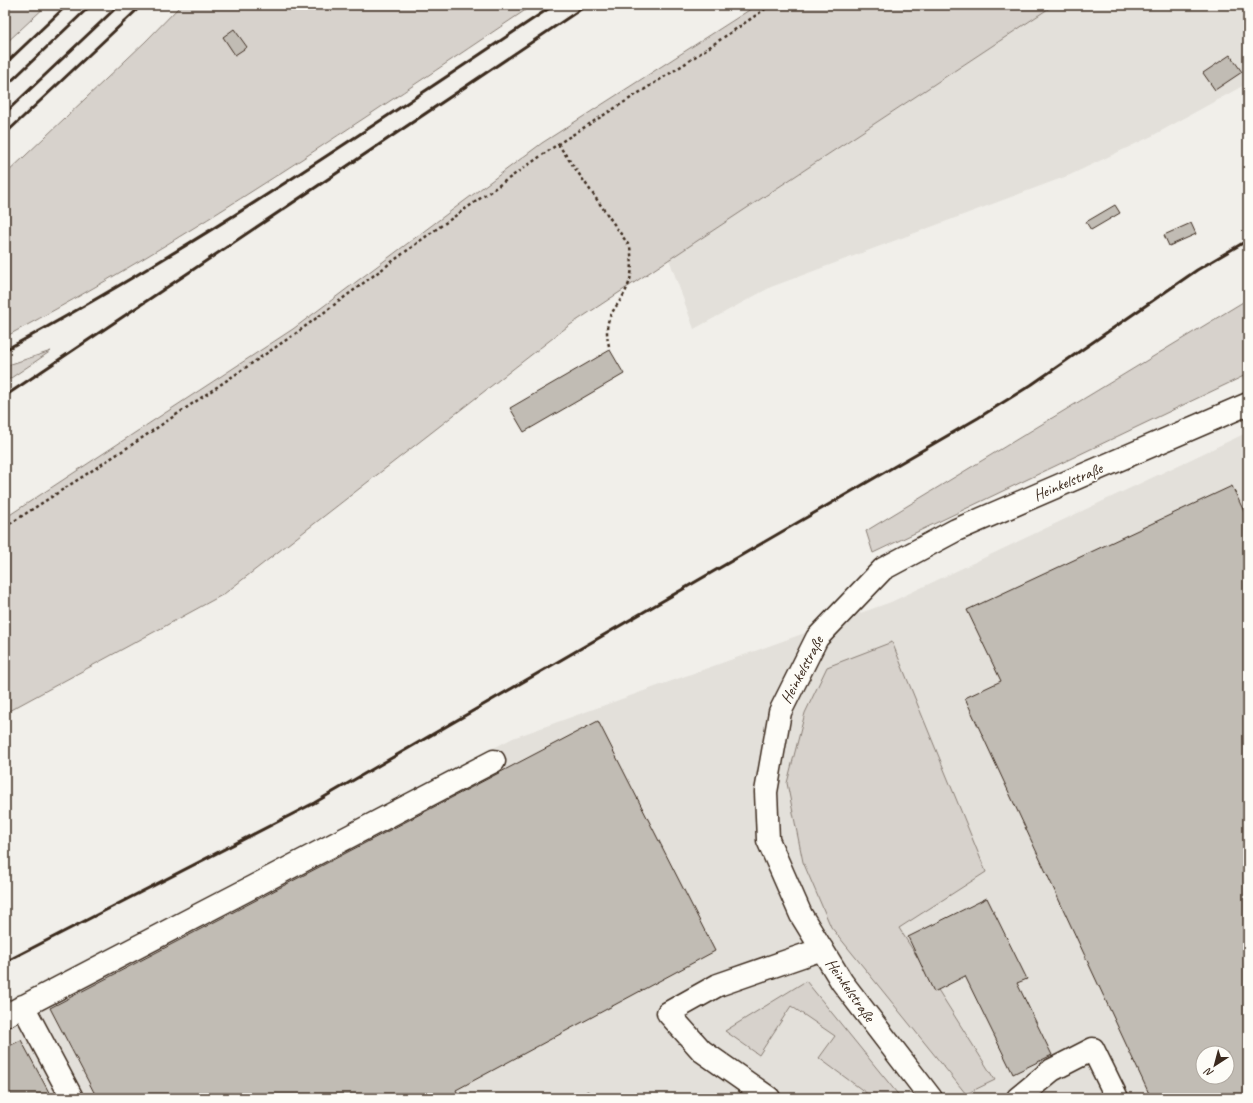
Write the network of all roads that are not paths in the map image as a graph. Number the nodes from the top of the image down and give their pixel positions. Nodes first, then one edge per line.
1 (1248, 404) edge
2 (494, 761) dead end
3 (822, 949) junction
4 (14, 1011) edge
5 (72, 1098) edge
6 (769, 1098) edge
7 (931, 1098) edge
8 (1018, 1098) edge
9 (1117, 1098) edge

1 - 3 street, Heinkelstraße
2 - 4 street
3 - 6 street
3 - 7 street, Heinkelstraße
4 - 5 street
8 - 9 street

